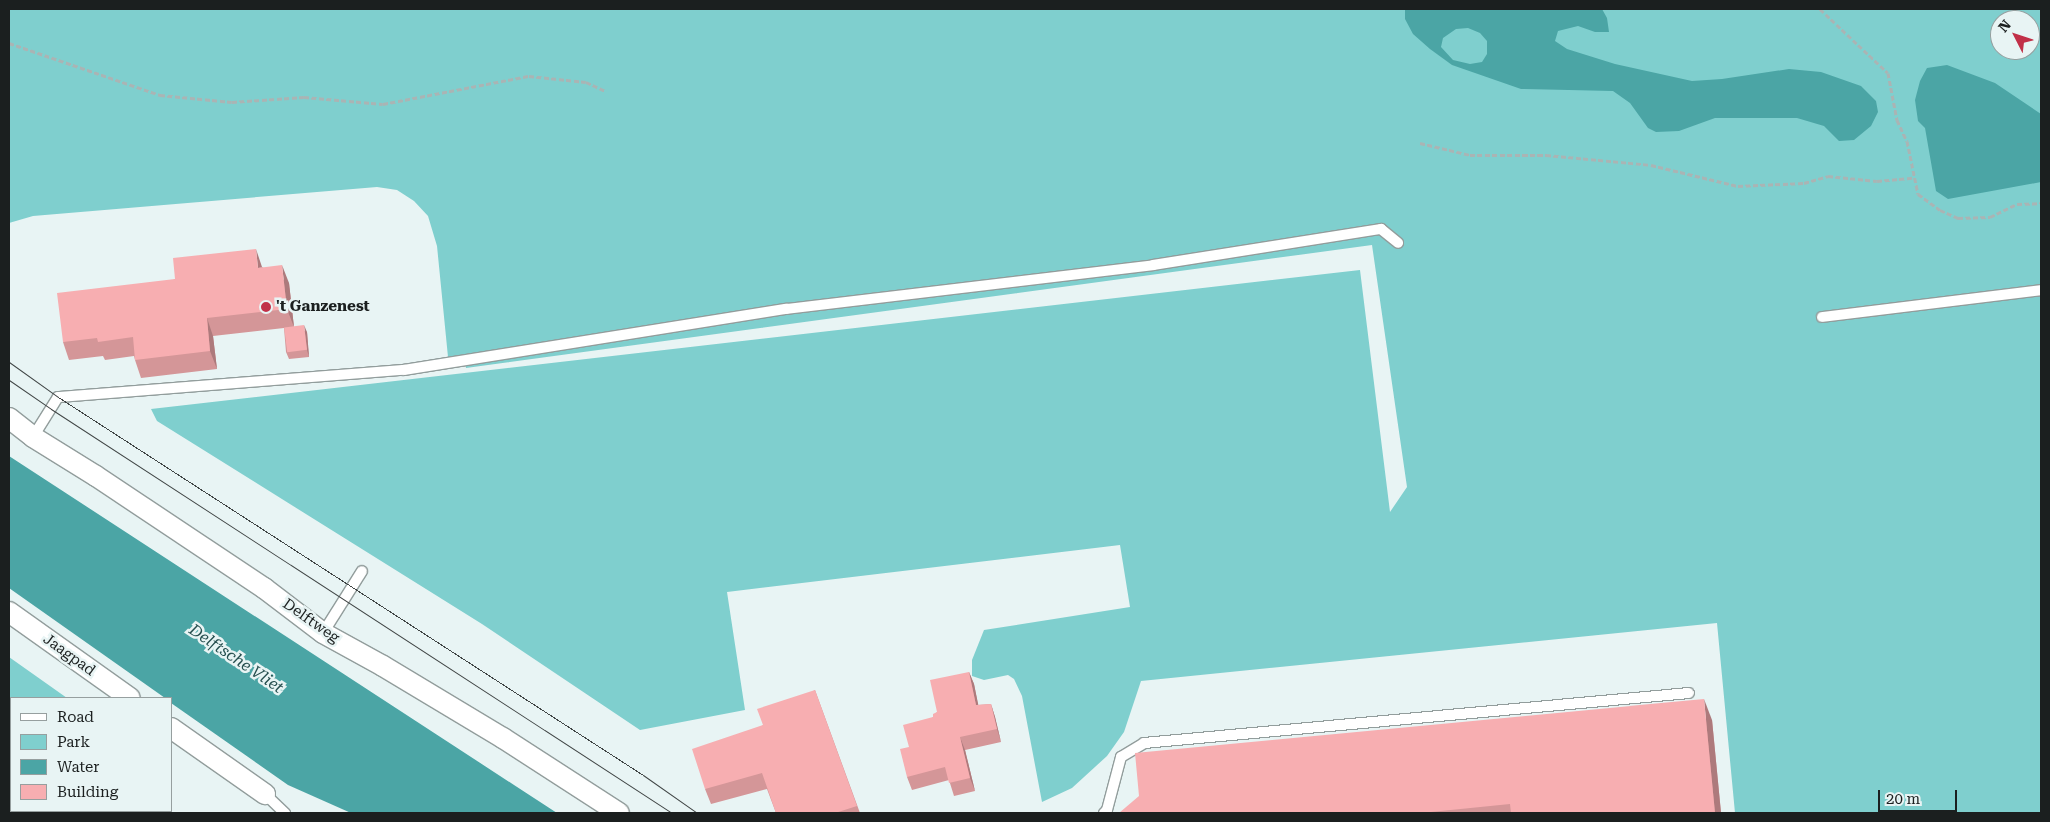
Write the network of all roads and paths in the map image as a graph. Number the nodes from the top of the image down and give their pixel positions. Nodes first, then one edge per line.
1 (1820, 9) edge
2 (9, 43) edge
3 (605, 90) dead end
4 (1420, 143) dead end
5 (1913, 178) junction
6 (2041, 203) edge
7 (1398, 243) dead end
8 (2041, 290) edge
9 (1822, 316) dead end
10 (9, 418) edge
11 (32, 437) junction
12 (362, 571) dead end
13 (9, 612) edge
14 (323, 633) junction
15 (1690, 693) dead end
16 (129, 697) edge
17 (172, 729) edge
18 (265, 794) joint
19 (285, 813) edge
20 (619, 813) edge
21 (1104, 813) edge

1 - 5 path
2 - 3 path
4 - 5 path
5 - 6 path
7 - 11 lane
8 - 9 lane
10 - 11 street, Delftweg
11 - 14 street, Delftweg
12 - 14 lane
13 - 16 street, Jaagpad
14 - 20 street, Delftweg
15 - 21 lane
17 - 18 street
18 - 19 lane

